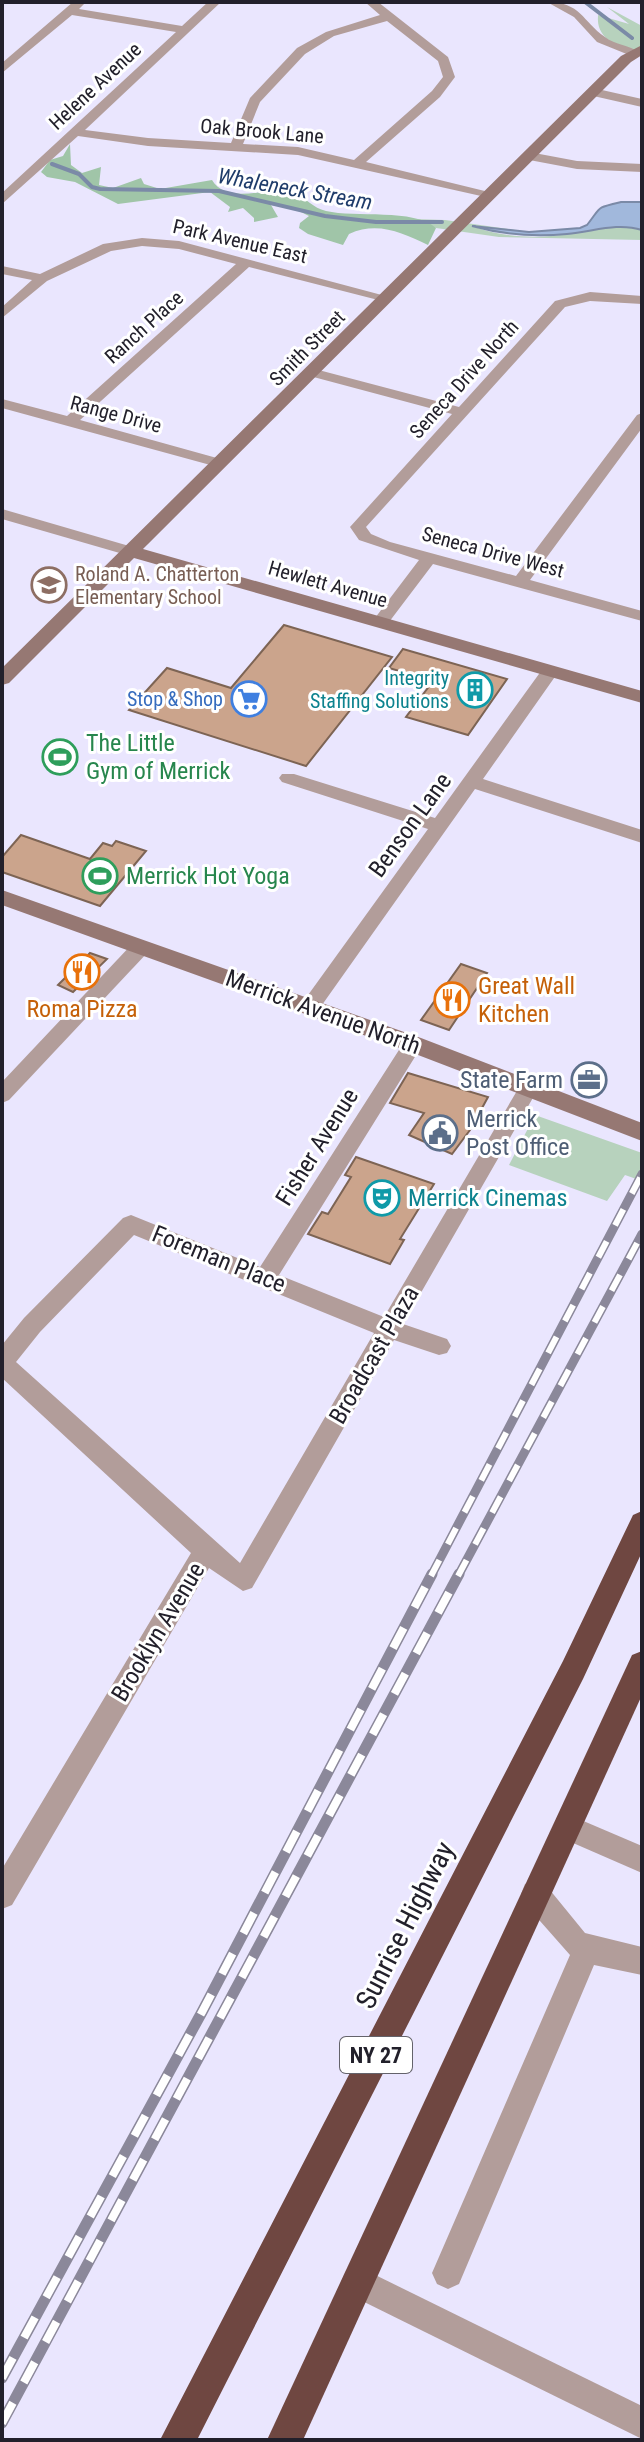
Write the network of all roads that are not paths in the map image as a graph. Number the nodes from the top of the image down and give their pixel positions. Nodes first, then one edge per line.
1 (215, 2) edge
2 (371, 2) edge
3 (553, 2) edge
4 (72, 6) edge
5 (390, 16) junction
6 (185, 30) junction
7 (638, 51) edge
8 (2, 69) edge
9 (593, 92) junction
10 (642, 103) edge
11 (74, 132) junction
12 (236, 146) junction
13 (529, 156) junction
14 (358, 163) junction
15 (642, 168) edge
16 (490, 194) junction
17 (2, 200) edge
18 (246, 262) junction
19 (2, 270) edge
20 (42, 278) junction
21 (386, 298) junction
22 (642, 300) edge
23 (2, 314) edge
24 (311, 372) junction
25 (2, 403) edge
26 (461, 412) junction
27 (642, 418) edge
28 (69, 422) junction
29 (219, 463) junction
30 (373, 511) joint
31 (2, 514) edge
32 (130, 551) junction
33 (430, 557) junction
34 (520, 582) junction
35 (642, 616) edge
36 (380, 622) junction
37 (550, 671) junction
38 (2, 679) edge
39 (642, 697) edge
40 (288, 778) dead end
41 (471, 781) junction
42 (439, 826) junction
43 (642, 837) edge
44 (2, 897) edge
45 (141, 947) junction
46 (310, 1007) junction
47 (413, 1044) junction
48 (528, 1089) junction
49 (2, 1095) edge
50 (642, 1132) edge
51 (265, 1278) junction
52 (389, 1329) junction
53 (439, 1346) dead end
54 (2, 1363) edge
55 (642, 1523) edge
56 (206, 1551) junction
57 (642, 1664) edge
58 (567, 1827) junction
59 (642, 1860) edge
60 (535, 1894) junction
61 (2, 1895) edge
62 (587, 1948) junction
63 (642, 1961) edge
64 (448, 2273) dead end
65 (357, 2282) junction
66 (642, 2423) edge
67 (178, 2440) edge
68 (285, 2440) edge

1 - 6 street, Helene Avenue
2 - 5 street
3 - 7 street
4 - 6 street
4 - 8 street
5 - 12 street
5 - 14 street
6 - 11 street, Helene Avenue
7 - 9 street, Smith Street
9 - 10 street
9 - 13 street, Smith Street
11 - 12 street, Oak Brook Lane
11 - 17 street, Helene Avenue
12 - 14 street, Oak Brook Lane
13 - 15 street
13 - 16 street, Smith Street
14 - 16 street, Oak Brook Lane
16 - 21 street, Smith Street
18 - 20 street, Park Avenue East
18 - 21 street, Park Avenue East
18 - 28 street, Ranch Place
19 - 20 street
20 - 23 street
21 - 24 street, Smith Street
22 - 26 street, Seneca Drive North
24 - 26 street
24 - 29 street, Smith Street
25 - 28 street, Range Drive
26 - 30 street, Seneca Drive North
27 - 34 street
28 - 29 street, Range Drive
29 - 32 street, Smith Street
30 - 33 street, Seneca Drive West
31 - 32 street, Hewlett Avenue
32 - 36 street, Hewlett Avenue
32 - 38 street, Smith Street
33 - 34 street, Seneca Drive West
33 - 36 street
34 - 35 street, Seneca Drive West
36 - 37 street, Hewlett Avenue
37 - 39 street, Hewlett Avenue
37 - 41 street, Benson Lane
40 - 42 street
41 - 42 street, Benson Lane
41 - 43 street
42 - 46 street, Benson Lane
44 - 45 street, Merrick Avenue North
45 - 46 street, Merrick Avenue North
45 - 49 street
46 - 47 street, Merrick Avenue North
47 - 48 street, Merrick Avenue North
47 - 51 street, Fisher Avenue
48 - 50 street, Merrick Avenue North
48 - 52 street, Broadcast Plaza
51 - 52 street, Foreman Place
51 - 54 street, Foreman Place
52 - 53 street, Foreman Place
52 - 56 street, Broadcast Plaza
54 - 56 street, Brooklyn Avenue
55 - 67 highway, Sunrise Highway / NY 27
56 - 61 street, Brooklyn Avenue
57 - 58 highway
58 - 59 street
58 - 60 highway
60 - 62 street
60 - 65 highway
62 - 63 street
62 - 64 street
65 - 66 street
65 - 68 highway

